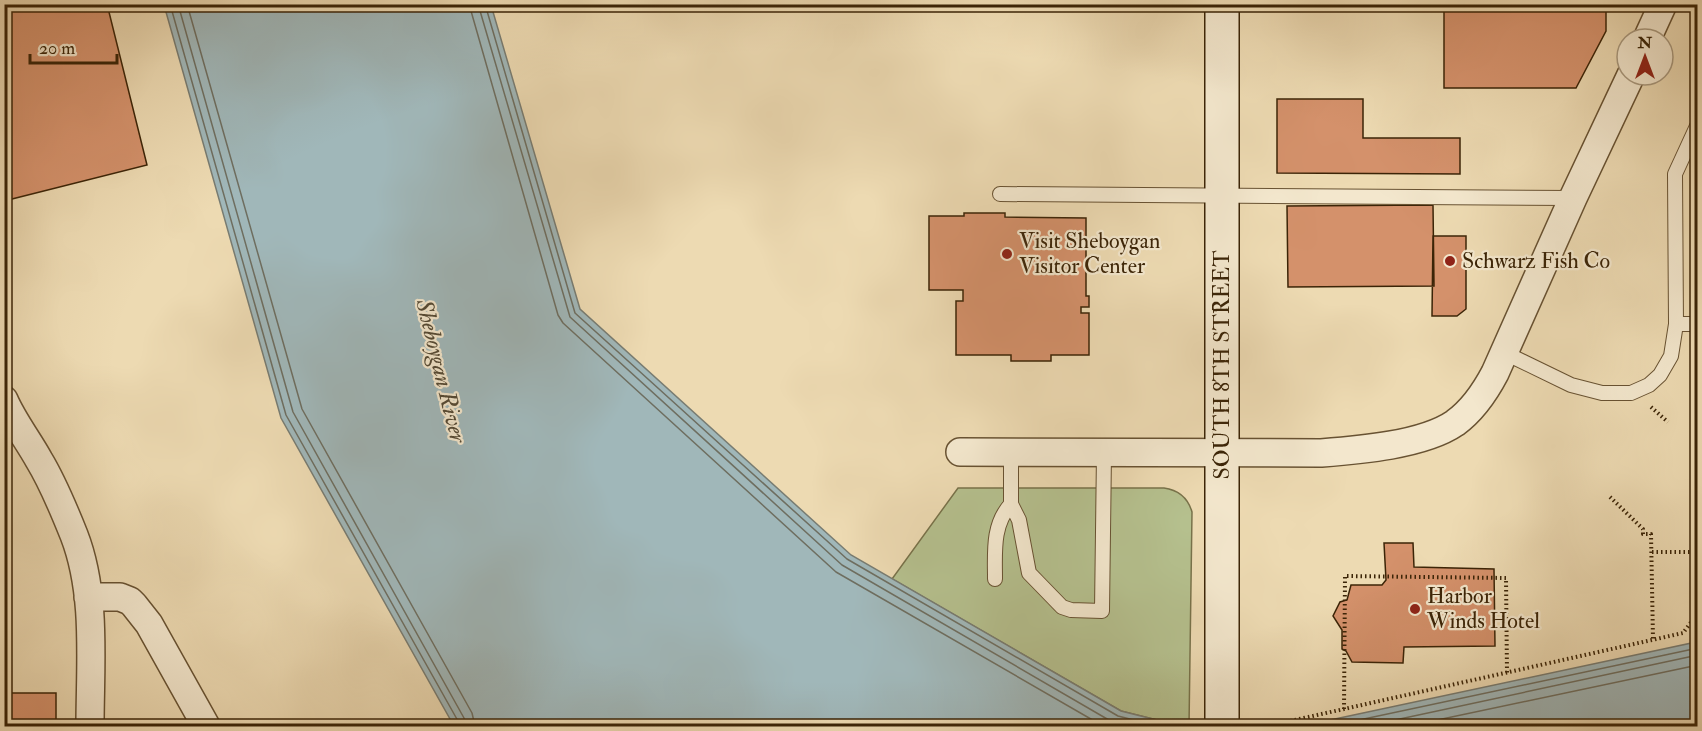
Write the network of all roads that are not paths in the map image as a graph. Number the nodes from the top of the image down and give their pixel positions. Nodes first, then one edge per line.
1 (1222, 4) edge
2 (1663, 4) edge
3 (1652, 27) edge
4 (1625, 87) edge
5 (1698, 124) edge
6 (1000, 194) dead end
7 (1221, 195) junction
8 (1573, 198) junction
9 (1676, 324) junction
10 (1698, 324) edge
11 (1505, 353) junction
12 (8, 417) edge
13 (960, 452) dead end
14 (1011, 453) junction
15 (1104, 453) junction
16 (1222, 454) junction
17 (1011, 504) junction
18 (995, 579) dead end
19 (88, 597) junction
20 (1222, 711) edge
21 (90, 726) edge
22 (206, 726) edge

1 - 7 main road, SOUTH 8TH STREET
2 - 3 street
4 - 8 street
5 - 9 lane
6 - 7 lane
7 - 8 lane
7 - 16 main road, SOUTH 8TH STREET
8 - 11 street
9 - 10 lane
9 - 11 lane
11 - 16 street
12 - 19 street
13 - 14 street
14 - 15 street
14 - 17 lane
15 - 16 street
15 - 17 lane
16 - 20 main road, SOUTH 8TH STREET
17 - 18 lane
19 - 21 street
19 - 22 street

